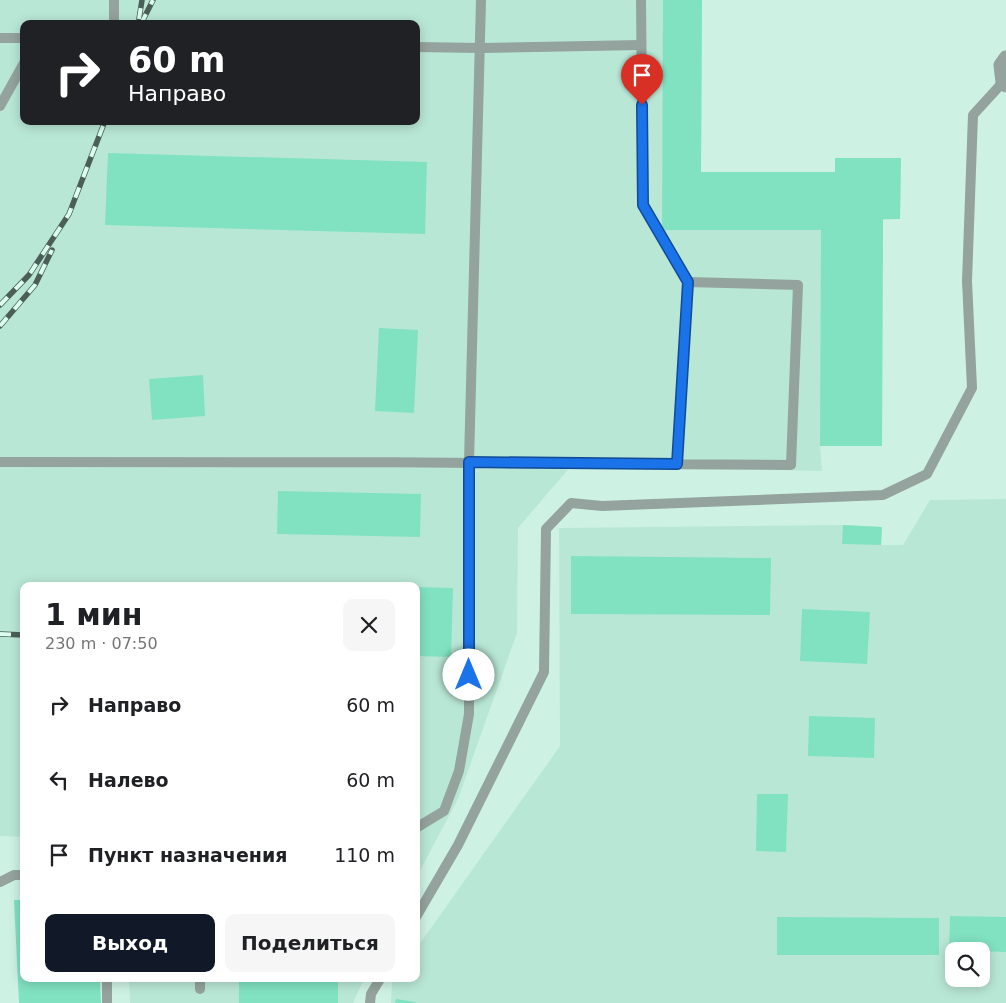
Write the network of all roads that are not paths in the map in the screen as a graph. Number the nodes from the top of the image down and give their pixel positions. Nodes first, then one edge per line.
1 (114, 0) edge
2 (482, 0) edge
3 (641, 0) edge
4 (114, 20) edge
5 (0, 38) edge
6 (20, 38) edge
7 (641, 46) junction
8 (420, 47) edge
9 (481, 48) junction
10 (1006, 58) edge
11 (20, 71) edge
12 (1004, 83) edge
13 (0, 106) edge
14 (688, 282) junction
15 (0, 462) edge
16 (469, 462) junction
17 (677, 464) junction
18 (420, 826) edge
19 (20, 875) edge
20 (0, 882) edge
21 (420, 910) edge
22 (107, 982) edge
23 (378, 982) edge
24 (107, 1003) edge
25 (370, 1003) edge

1 - 4 lane
2 - 9 lane
3 - 7 lane
5 - 6 lane
7 - 9 lane
7 - 14 lane
8 - 9 lane
9 - 16 lane
10 - 12 street
11 - 13 lane
12 - 21 lane
14 - 17 lane
14 - 17 lane
15 - 16 lane
16 - 17 lane
16 - 18 lane
19 - 20 lane
22 - 24 lane
23 - 25 lane

